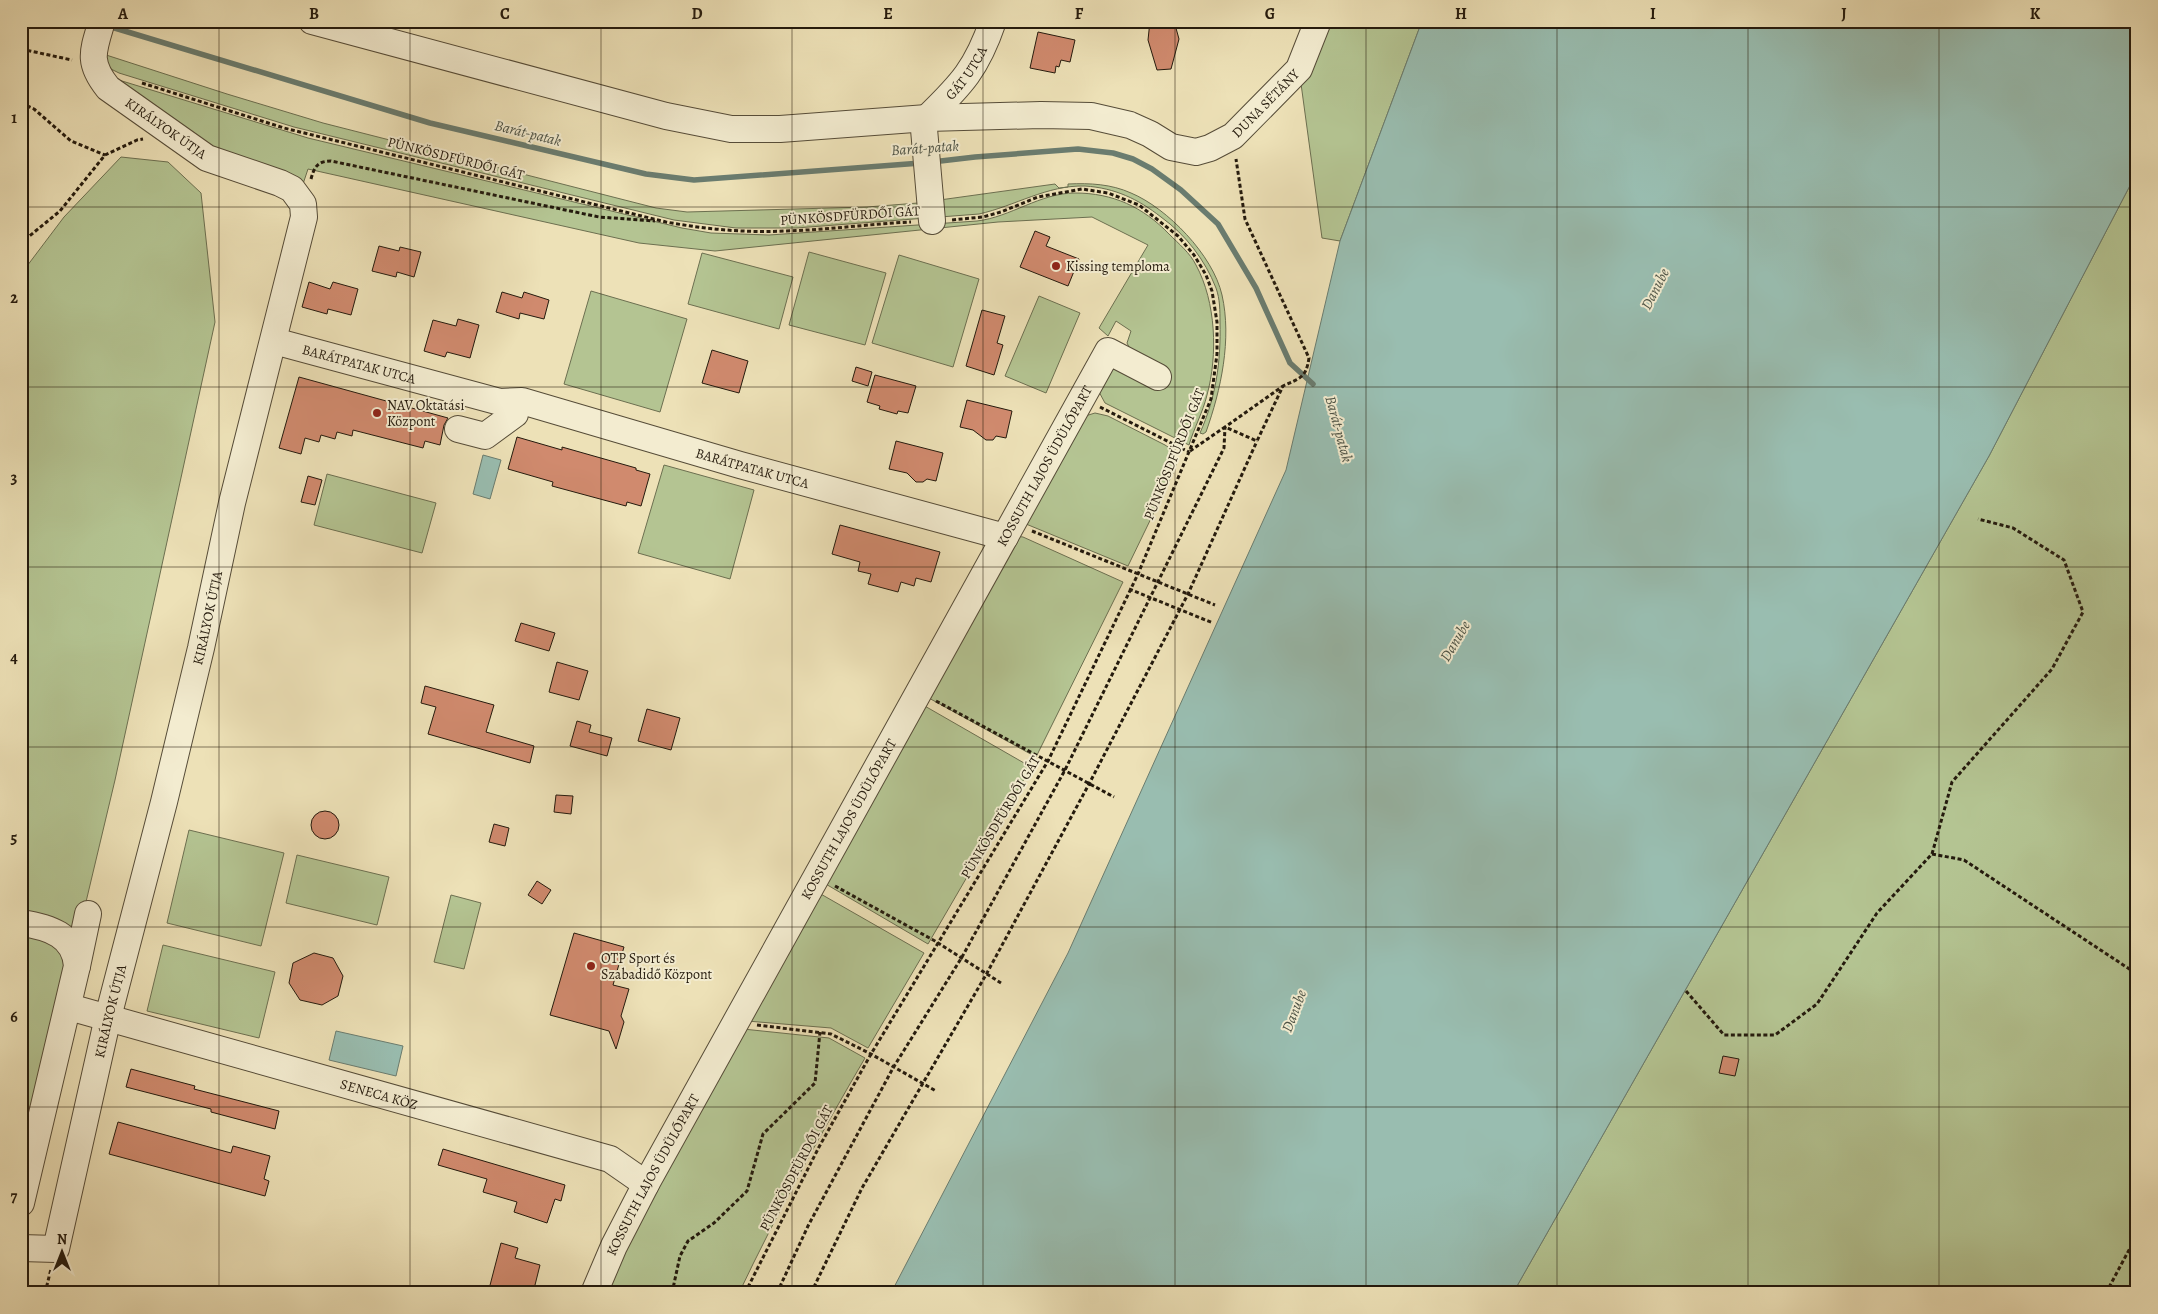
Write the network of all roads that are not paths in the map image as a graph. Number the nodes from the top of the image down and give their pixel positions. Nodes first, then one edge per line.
1 (102, 21) edge
2 (312, 21) edge
3 (994, 21) edge
4 (1318, 21) edge
5 (927, 118) junction
6 (932, 221) road end
7 (274, 341) junction
8 (1158, 377) dead end
9 (508, 408) junction
10 (458, 429) dead end
11 (1006, 537) junction
12 (88, 914) dead end
13 (21, 923) edge
14 (77, 966) junction
15 (69, 1006) junction
16 (108, 1017) junction
17 (646, 1184) junction
18 (21, 1203) edge
19 (21, 1248) edge
20 (594, 1293) edge

1 - 7 street, KIRÁLYOK ÚTJA
2 - 5 street
3 - 5 street, GÁT UTCA
4 - 5 street, DUNA SÉTÁNY
5 - 6 street
7 - 9 street, BARÁTPATAK UTCA
7 - 16 street, KIRÁLYOK ÚTJA
8 - 11 street, KOSSUTH LAJOS ÜDÜLŐPART
9 - 10 street
9 - 11 street, BARÁTPATAK UTCA
11 - 17 street, KOSSUTH LAJOS ÜDÜLŐPART
12 - 14 street
13 - 14 street
14 - 15 street
15 - 16 street, SENECA KÖZ
15 - 18 street
16 - 17 street, SENECA KÖZ
16 - 19 street, KIRÁLYOK ÚTJA
17 - 20 street, KOSSUTH LAJOS ÜDÜLŐPART

